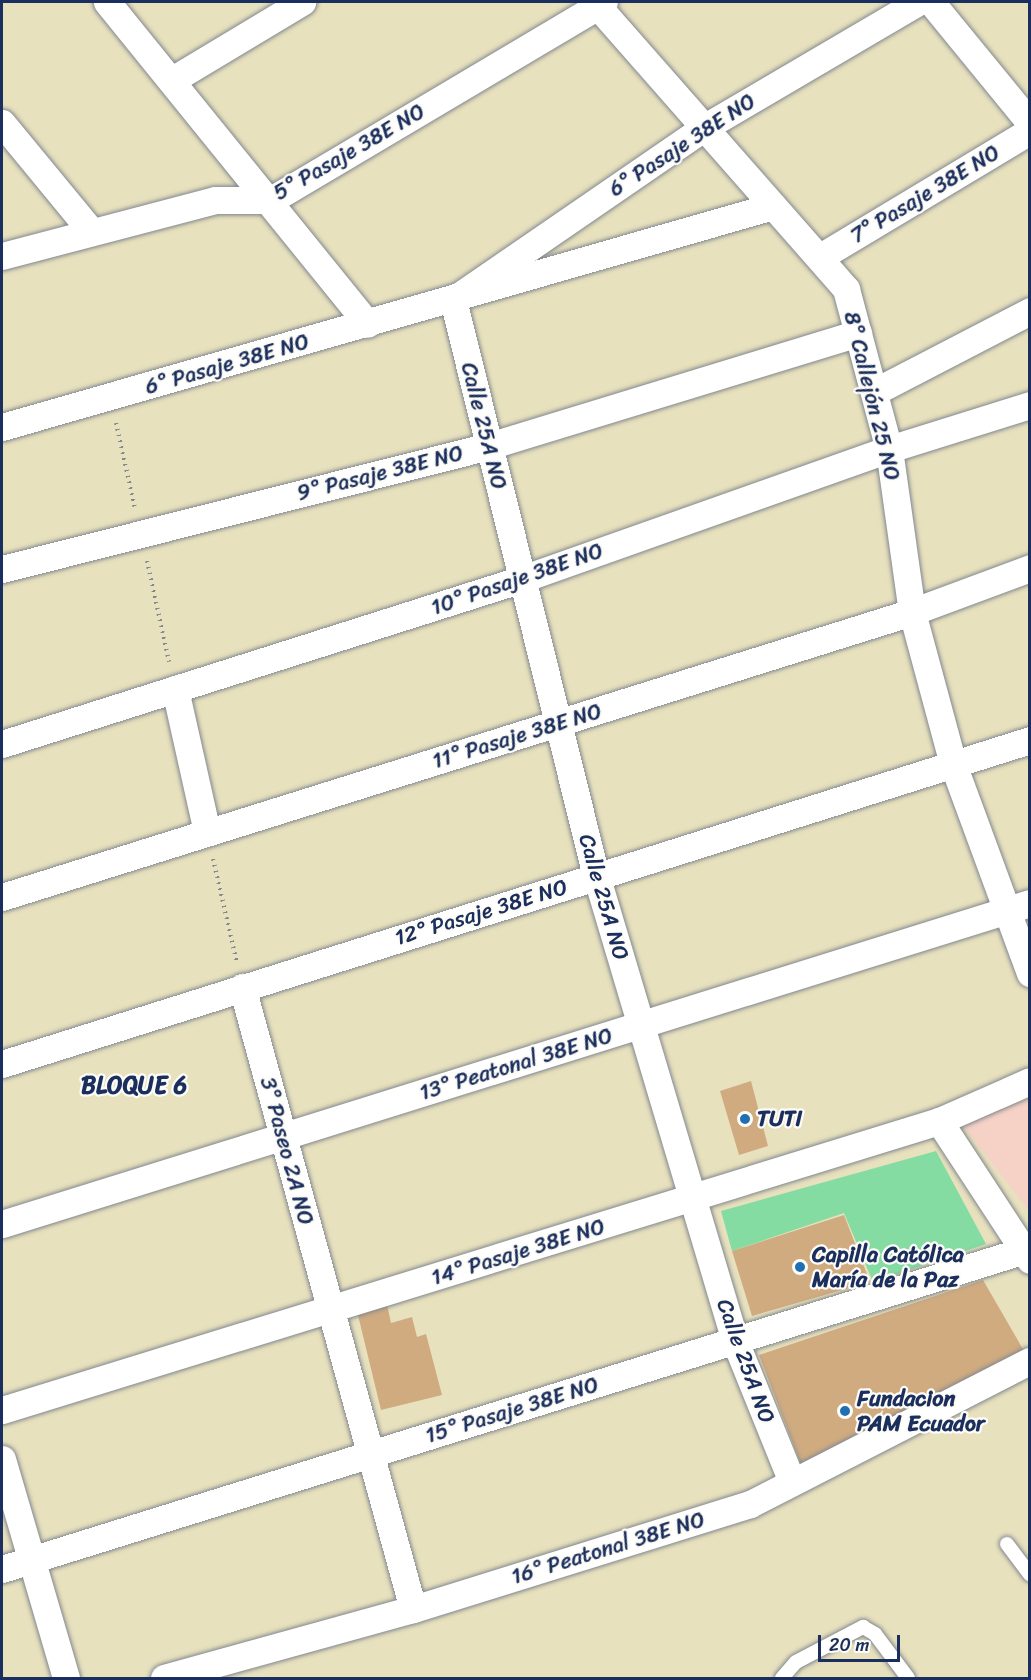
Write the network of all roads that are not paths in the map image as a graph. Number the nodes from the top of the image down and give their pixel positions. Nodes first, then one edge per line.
1 (107, 2) edge
2 (302, 2) edge
3 (918, 2) edge
4 (931, 2) edge
5 (599, 3) edge
6 (172, 80) junction
7 (2, 123) edge
8 (1029, 123) edge
9 (705, 127) junction
10 (1029, 131) edge
11 (271, 200) junction
12 (773, 206) junction
13 (92, 232) junction
14 (2, 256) edge
15 (820, 257) junction
16 (453, 300) junction
17 (1029, 311) edge
18 (368, 324) junction
19 (858, 333) junction
20 (874, 392) junction
21 (1029, 405) edge
22 (2, 427) edge
23 (489, 446) junction
24 (889, 449) junction
25 (1029, 568) edge
26 (2, 569) edge
27 (522, 579) junction
28 (912, 612) junction
29 (176, 689) junction
30 (558, 723) junction
31 (1029, 741) edge
32 (2, 744) edge
33 (953, 764) junction
34 (207, 832) junction
35 (596, 876) junction
36 (2, 897) edge
37 (1018, 907) edge
38 (1029, 973) edge
39 (242, 987) junction
40 (640, 1025) junction
41 (2, 1064) edge
42 (1029, 1080) edge
43 (939, 1121) junction
44 (283, 1136) junction
45 (692, 1199) junction
46 (2, 1224) edge
47 (1026, 1256) edge
48 (331, 1309) junction
49 (735, 1341) junction
50 (1029, 1361) edge
51 (2, 1410) edge
52 (370, 1455) junction
53 (2, 1458) edge
54 (792, 1482) junction
55 (1007, 1544) dead end
56 (31, 1560) junction
57 (2, 1569) edge
58 (1029, 1574) edge
59 (413, 1609) junction
60 (66, 1678) edge
61 (164, 1678) edge
62 (782, 1678) edge
63 (908, 1678) edge

1 - 6 street
2 - 6 street
3 - 9 street, 6° Pasaje 38E NO
4 - 8 street
5 - 9 street, 8° Callejón 25 NO
5 - 11 street, 5° Pasaje 38E NO
6 - 11 street
7 - 13 street
9 - 12 street, 8° Callejón 25 NO
9 - 16 street, 6° Pasaje 38E NO
10 - 15 street, 7° Pasaje 38E NO
11 - 13 street, 5° Pasaje 38E NO
11 - 18 street
12 - 15 street, 8° Callejón 25 NO
12 - 16 street, 6° Pasaje 38E NO
13 - 14 street, 5° Pasaje 38E NO
15 - 19 street, 8° Callejón 25 NO
16 - 18 street, 6° Pasaje 38E NO
16 - 23 street, Calle 25A NO
17 - 20 street
18 - 22 street, 6° Pasaje 38E NO
19 - 20 street, 8° Callejón 25 NO
19 - 23 street, 9° Pasaje 38E NO
20 - 24 street, 8° Callejón 25 NO
21 - 24 street, 10° Pasaje 38E NO
23 - 26 street, 9° Pasaje 38E NO
23 - 27 street, Calle 25A NO
24 - 27 street, 10° Pasaje 38E NO
24 - 28 street, 8° Callejón 25 NO
25 - 28 street, 11° Pasaje 38E NO
27 - 29 street, 10° Pasaje 38E NO
27 - 30 street, Calle 25A NO
28 - 30 street, 11° Pasaje 38E NO
28 - 33 street, 8° Callejón 25 NO
29 - 32 street, 10° Pasaje 38E NO
29 - 34 street
30 - 34 street, 11° Pasaje 38E NO
30 - 35 street, Calle 25A NO
31 - 33 street, 12° Pasaje 38E NO
33 - 35 street, 12° Pasaje 38E NO
33 - 37 street, 8° Callejón 25 NO
34 - 36 street, 11° Pasaje 38E NO
35 - 39 street, 12° Pasaje 38E NO
35 - 40 street, Calle 25A NO
37 - 38 street, 8° Callejón 25 NO
37 - 40 street, 13° Peatonal 38E NO
39 - 41 street, 12° Pasaje 38E NO
39 - 44 street, 3° Paseo 2A NO
40 - 44 street, 13° Peatonal 38E NO
40 - 45 street, Calle 25A NO
42 - 43 street, 14° Pasaje 38E NO
43 - 45 street, 14° Pasaje 38E NO
43 - 47 street
44 - 46 street, 13° Peatonal 38E NO
44 - 48 street, 3° Paseo 2A NO
45 - 48 street, 14° Pasaje 38E NO
45 - 49 street, Calle 25A NO
47 - 49 street, 15° Pasaje 38E NO
48 - 51 street, 14° Pasaje 38E NO
48 - 52 street, 3° Paseo 2A NO
49 - 52 street, 15° Pasaje 38E NO
49 - 54 street, Calle 25A NO
50 - 54 street, 16° Peatonal 38E NO
52 - 56 street, 15° Pasaje 38E NO
52 - 59 street, 3° Paseo 2A NO
53 - 56 street
54 - 59 street, 16° Peatonal 38E NO
55 - 58 lane
56 - 57 street, 15° Pasaje 38E NO
56 - 60 street
59 - 61 street, 16° Peatonal 38E NO
62 - 63 lane

